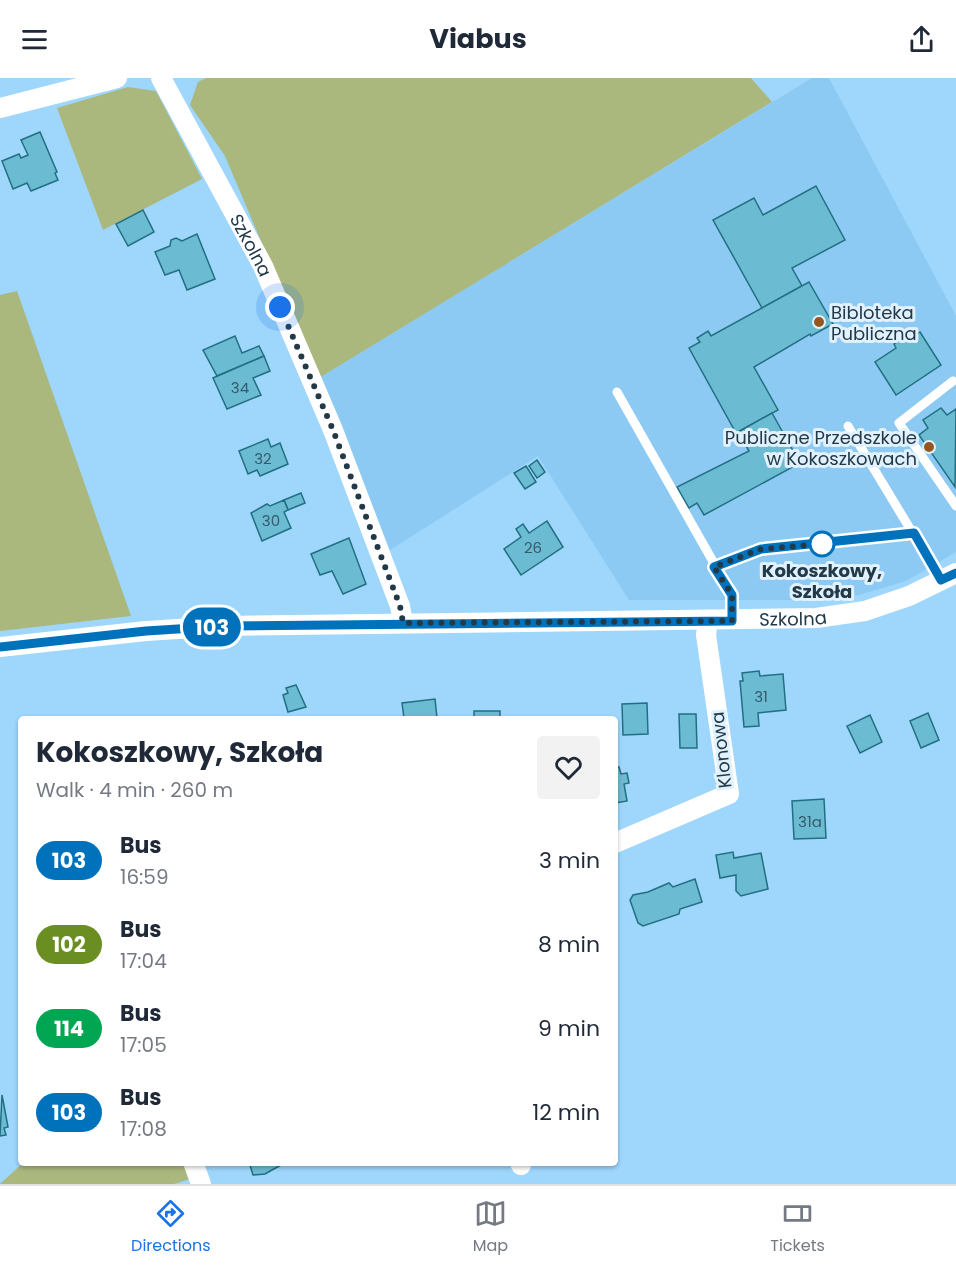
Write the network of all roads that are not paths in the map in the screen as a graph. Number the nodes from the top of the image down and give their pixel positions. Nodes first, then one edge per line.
1 (117, 78) edge
2 (161, 78) edge
3 (0, 108) edge
4 (953, 381) dead end
5 (617, 392) dead end
6 (848, 426) dead end
7 (956, 506) edge
8 (914, 533) junction
9 (714, 567) junction
10 (949, 576) edge
11 (708, 621) junction
12 (732, 621) junction
13 (403, 623) junction
14 (0, 647) edge
15 (618, 842) edge
16 (194, 1166) edge
17 (201, 1184) edge

1 - 3 street
2 - 13 street, Szkolna
4 - 7 lane
5 - 9 lane
6 - 8 lane
8 - 9 lane
8 - 10 lane
9 - 12 lane
10 - 12 street, Szkolna
11 - 12 street, Szkolna
11 - 13 street, Szkolna
11 - 15 street, Klonowa
13 - 14 street, Szkolna
16 - 17 street

